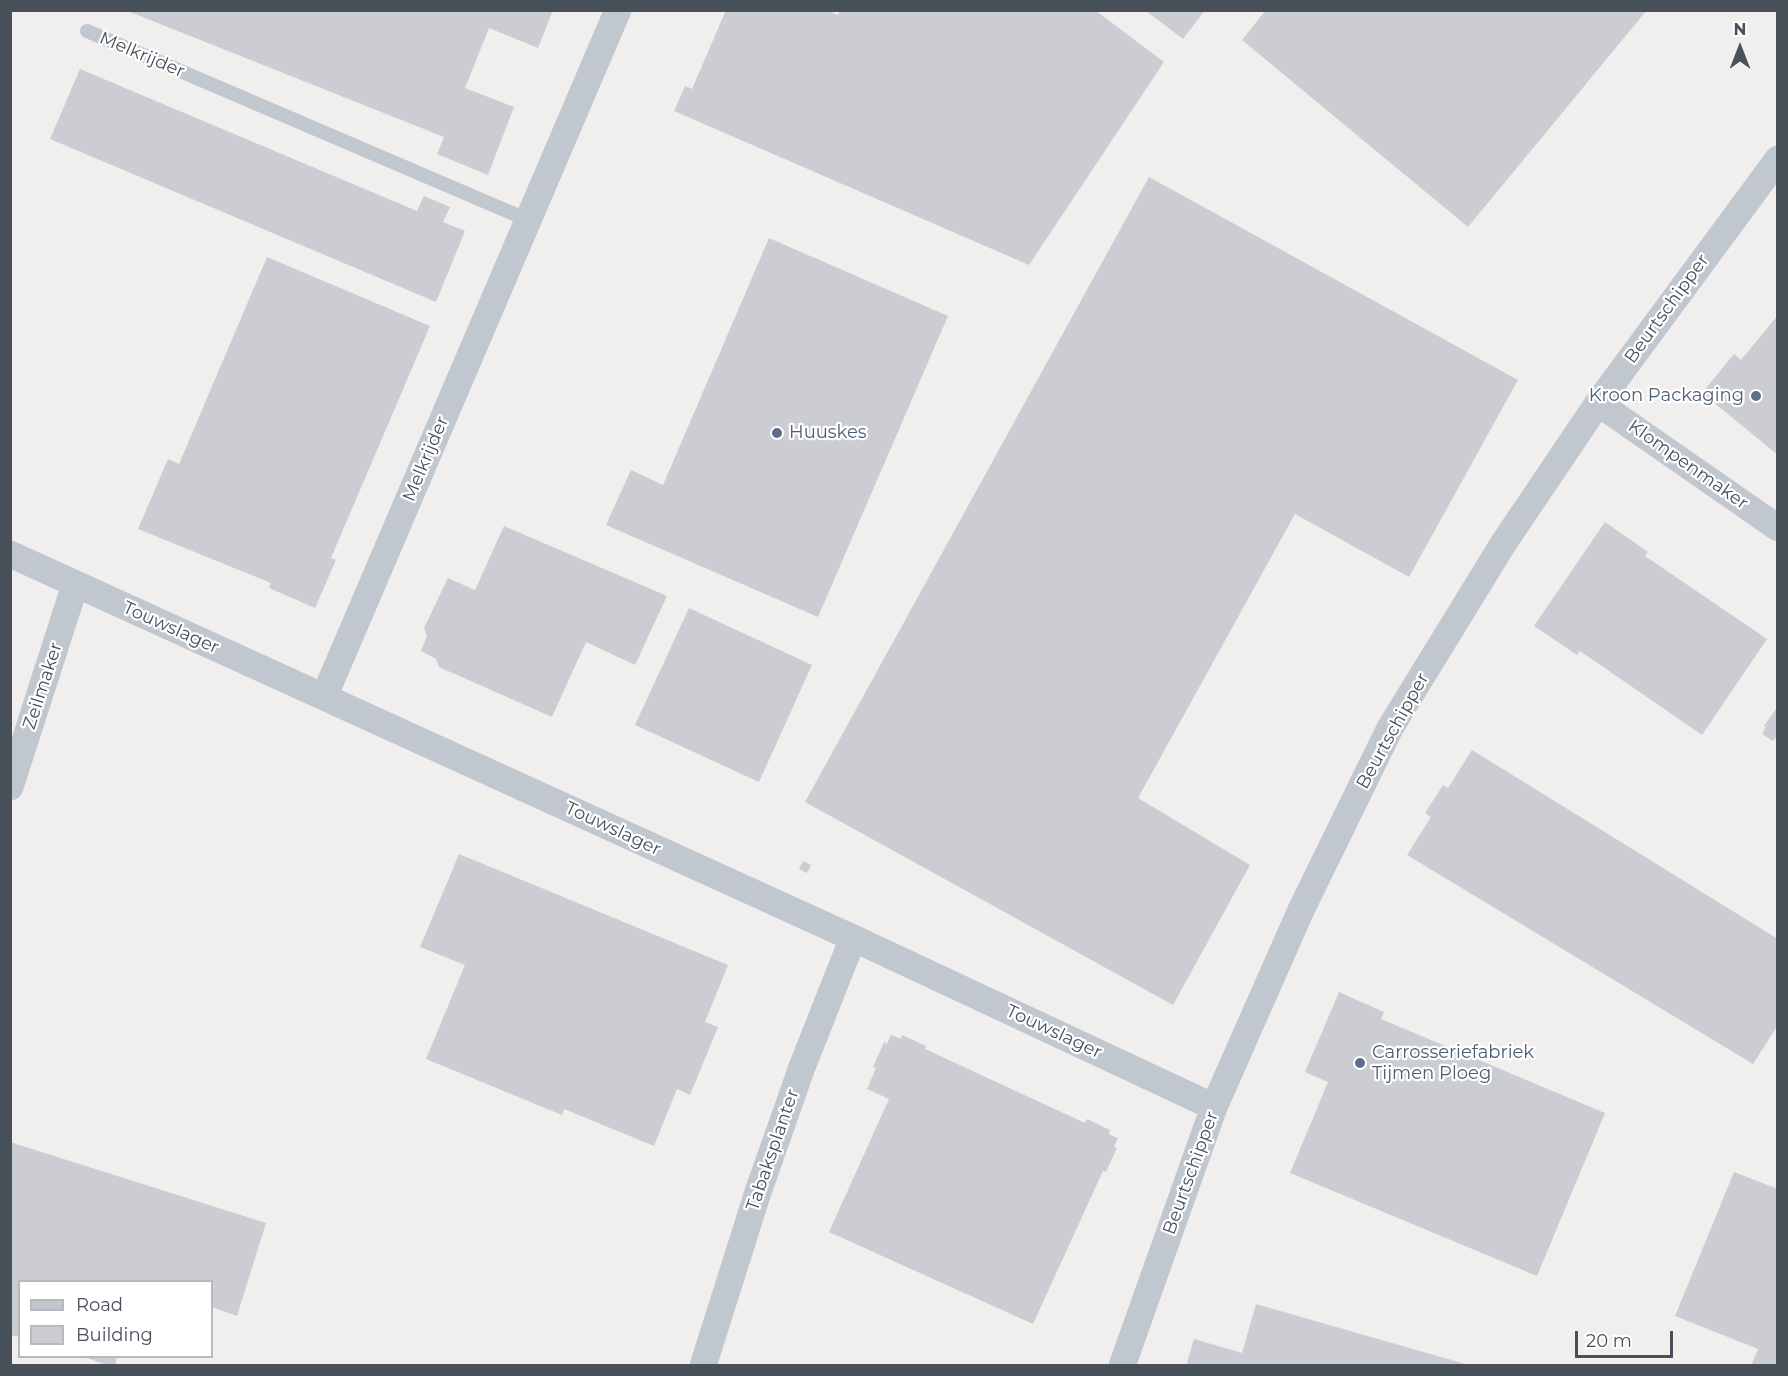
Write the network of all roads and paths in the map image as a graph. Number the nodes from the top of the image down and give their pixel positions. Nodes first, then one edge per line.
1 (618, 10) edge
2 (87, 31) dead end
3 (1778, 159) edge
4 (528, 220) junction
5 (1598, 403) junction
6 (1778, 528) edge
7 (10, 554) edge
8 (75, 585) junction
9 (324, 698) junction
10 (10, 787) edge
11 (853, 938) junction
12 (1214, 1107) junction
13 (703, 1365) edge
14 (1122, 1365) edge

1 - 4 street, Melkrijder
2 - 4 lane, Melkrijder
3 - 5 street, Beurtschipper
4 - 9 street, Melkrijder
5 - 6 street, Klompenmaker
5 - 12 street, Beurtschipper
7 - 8 street, Touwslager
8 - 9 street, Touwslager
8 - 10 street, Zeilmaker
9 - 11 street, Touwslager
11 - 12 street, Touwslager
11 - 13 street, Tabaksplanter
12 - 14 street, Beurtschipper

